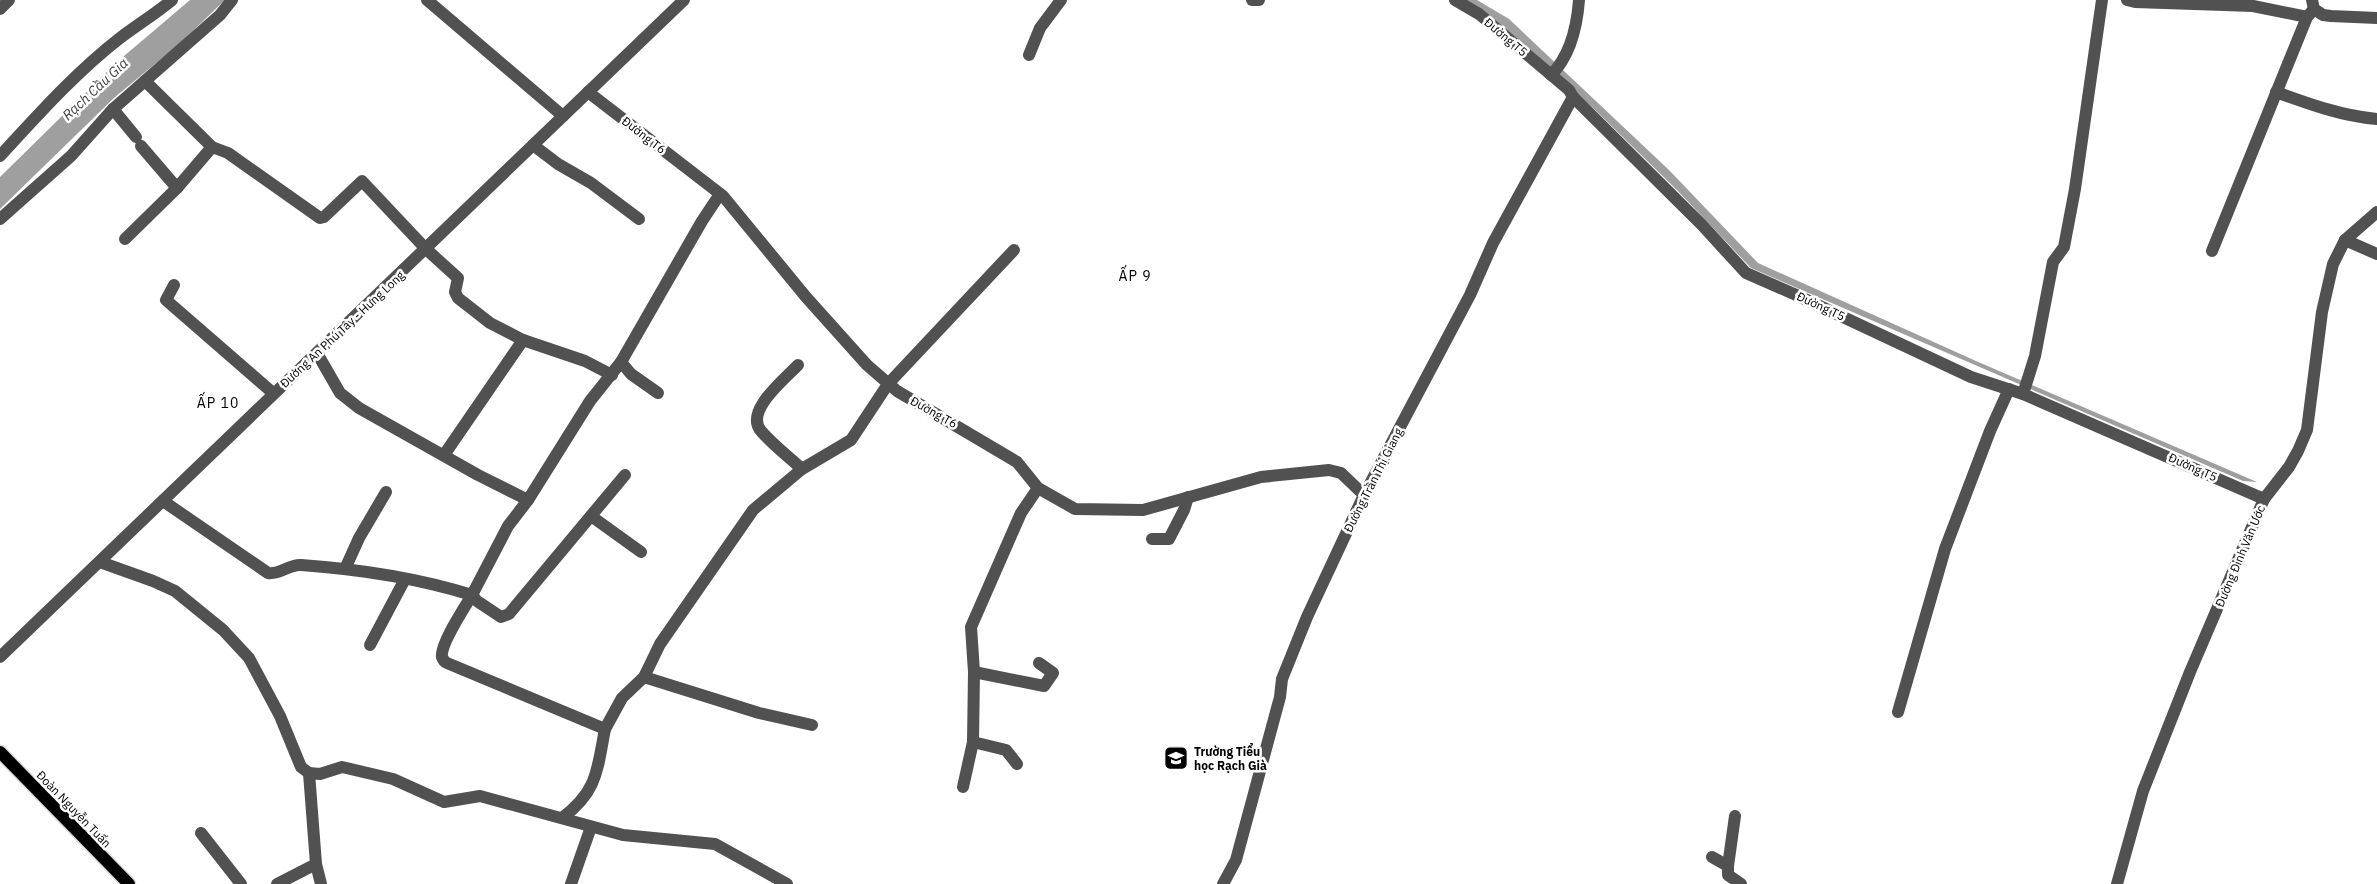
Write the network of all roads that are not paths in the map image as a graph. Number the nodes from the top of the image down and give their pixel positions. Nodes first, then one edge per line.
1 (9, 0) edge
2 (172, 0) edge
3 (232, 0) edge
4 (427, 0) edge
5 (684, 0) edge
6 (1060, 0) edge
7 (1252, 0) edge
8 (1259, 0) edge
9 (1455, 0) edge
10 (1579, 0) edge
11 (2102, 0) edge
12 (2127, 0) edge
13 (0, 9) edge
14 (2311, 9) edge
15 (2377, 18) edge
16 (1029, 55) dead end
17 (1555, 71) junction
18 (145, 81) junction
19 (588, 92) junction
20 (2276, 92) junction
21 (1573, 97) junction
22 (113, 109) junction
23 (563, 116) junction
24 (2377, 119) edge
25 (533, 145) junction
26 (212, 147) junction
27 (0, 156) edge
28 (177, 188) junction
29 (720, 194) junction
30 (2377, 212) edge
31 (0, 219) edge
32 (639, 220) dead end
33 (125, 239) dead end
34 (2345, 240) junction
35 (426, 249) junction
36 (1014, 250) dead end
37 (2212, 251) dead end
38 (2377, 254) edge
39 (174, 285) dead end
40 (523, 340) junction
41 (317, 353) junction
42 (621, 362) junction
43 (798, 365) dead end
44 (612, 375) junction
45 (888, 384) junction
46 (2009, 389) junction
47 (2023, 391) junction
48 (273, 393) junction
49 (658, 393) dead end
50 (444, 455) junction
51 (802, 469) junction
52 (625, 475) dead end
53 (1038, 488) junction
54 (386, 492) dead end
55 (1364, 495) junction
56 (1188, 497) junction
57 (2264, 499) junction
58 (528, 500) junction
59 (163, 501) junction
60 (591, 516) junction
61 (1152, 539) dead end
62 (641, 552) dead end
63 (100, 562) junction
64 (345, 569) junction
65 (405, 579) junction
66 (472, 594) junction
67 (370, 646) dead end
68 (0, 657) edge
69 (1039, 663) dead end
70 (974, 672) junction
71 (644, 677) junction
72 (1898, 712) dead end
73 (812, 724) dead end
74 (605, 729) junction
75 (973, 742) junction
76 (0, 752) edge
77 (1017, 764) dead end
78 (309, 773) junction
79 (963, 787) dead end
80 (1735, 816) dead end
81 (562, 818) junction
82 (591, 827) junction
83 (201, 833) dead end
84 (1712, 857) dead end
85 (316, 864) junction
86 (1728, 866) junction
87 (129, 884) edge
88 (241, 884) edge
89 (277, 884) edge
90 (321, 884) edge
91 (570, 884) edge
92 (787, 884) edge
93 (1223, 884) edge
94 (1741, 884) edge
95 (2117, 884) edge

1 - 13 street
2 - 27 street
3 - 18 street
4 - 23 street
5 - 19 street, Đường An Phú Tây - Hưng Long
6 - 16 street
7 - 8 street
9 - 17 street, Đường T5
10 - 17 street
11 - 47 street
12 - 14 street
14 - 15 street
14 - 20 street
17 - 21 street, Đường T5
18 - 22 street
18 - 26 street
19 - 23 street, Đường An Phú Tây - Hưng Long
19 - 29 street, Đường T6
20 - 24 street
20 - 37 street
21 - 46 street, Đường T5
21 - 55 street, Đường Trần Thị Giang
22 - 28 street
22 - 31 street
23 - 25 street, Đường An Phú Tây - Hưng Long
25 - 32 street
25 - 35 street, Đường An Phú Tây - Hưng Long
26 - 28 street
26 - 35 street
28 - 33 street
29 - 42 street
29 - 45 street, Đường T6
30 - 34 street, Đường Đinh Văn Ước
34 - 38 street
34 - 57 street, Đường Đinh Văn Ước
35 - 40 street
35 - 41 street, Đường An Phú Tây - Hưng Long
36 - 45 street
39 - 48 street
40 - 44 street
40 - 50 street
41 - 48 street, Đường An Phú Tây - Hưng Long
41 - 50 street
42 - 44 street
42 - 49 street
43 - 51 street
44 - 58 street
45 - 51 street
45 - 53 street, Đường T6
46 - 47 street, Đường T5
46 - 72 street
47 - 57 street, Đường T5
48 - 59 street, Đường An Phú Tây - Hưng Long
50 - 58 street
51 - 71 street
52 - 60 street
53 - 56 street, Đường T6
53 - 70 street
54 - 64 street
55 - 56 street, Đường T6
55 - 93 street, Đường Trần Thị Giang
56 - 61 street
57 - 95 street, Đường Đinh Văn Ước
58 - 66 street
59 - 63 street, Đường An Phú Tây - Hưng Long
59 - 64 street
60 - 62 street
60 - 66 street
63 - 68 street, Đường An Phú Tây - Hưng Long
63 - 78 street
64 - 65 street
65 - 66 street
65 - 67 street
66 - 74 street
69 - 70 street
70 - 75 street
71 - 73 street
71 - 74 street
74 - 81 street
75 - 77 street
75 - 79 street
76 - 87 main road, Đoàn Nguyễn Tuấn
78 - 81 street
78 - 85 street
80 - 86 street
81 - 82 street
82 - 91 street
82 - 92 street
83 - 88 street
84 - 86 street
85 - 89 street
85 - 90 street
86 - 94 street

